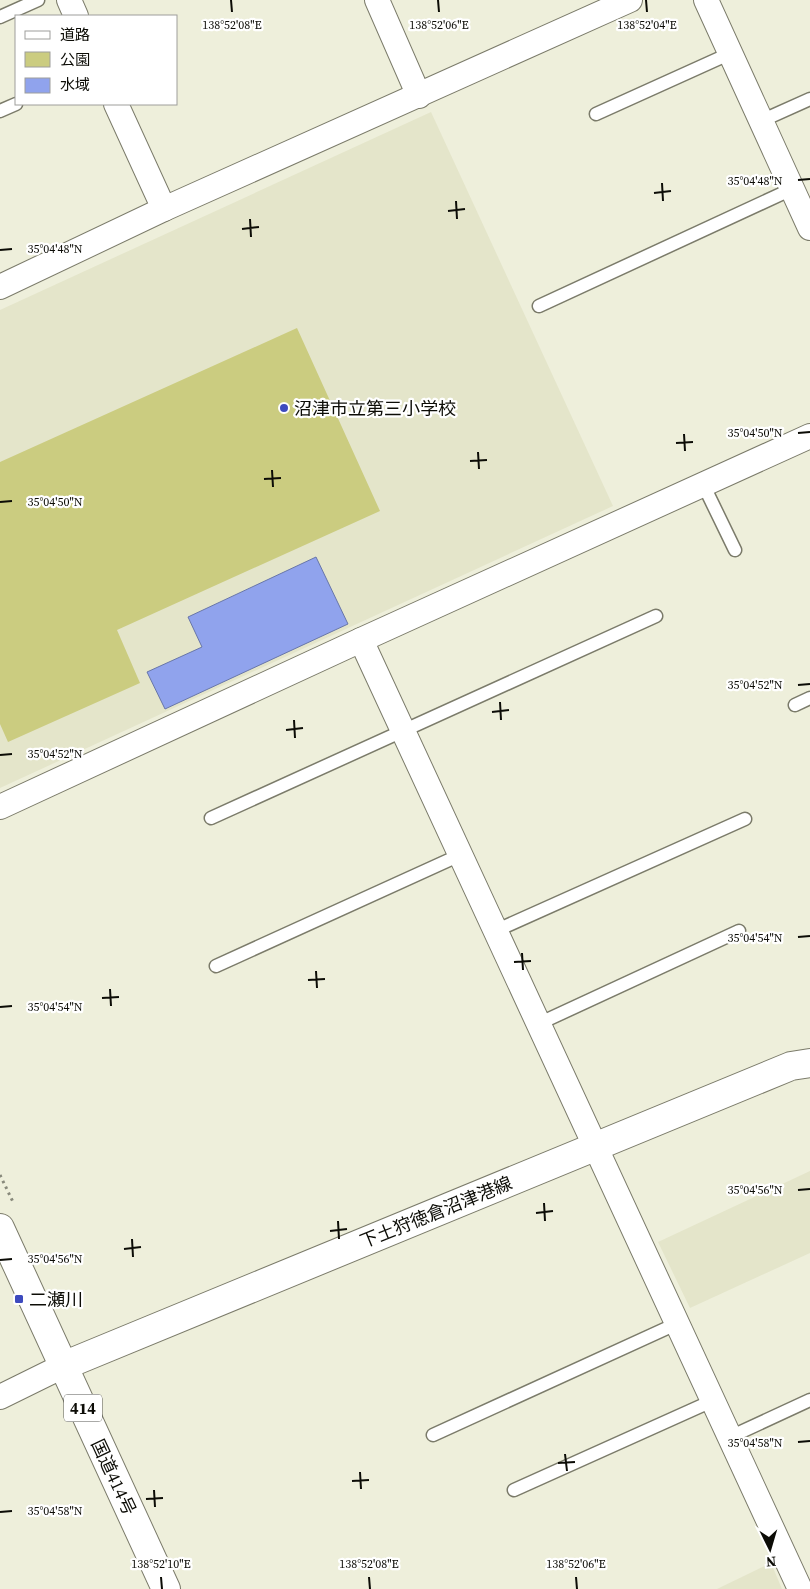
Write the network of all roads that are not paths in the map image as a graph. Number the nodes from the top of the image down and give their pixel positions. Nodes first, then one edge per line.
1 (38, 0) edge
2 (69, 0) edge
3 (377, 0) edge
4 (630, 0) edge
5 (706, 0) edge
6 (76, 15) edge
7 (0, 17) edge
8 (731, 53) junction
9 (419, 96) junction
10 (810, 100) edge
11 (15, 104) edge
12 (116, 105) edge
13 (0, 111) edge
14 (596, 114) dead end
15 (761, 121) junction
16 (792, 189) junction
17 (164, 209) junction
18 (810, 228) edge
19 (0, 287) edge
20 (539, 306) dead end
21 (810, 436) edge
22 (703, 484) junction
23 (734, 550) dead end
24 (656, 616) dead end
25 (361, 640) junction
26 (810, 698) edge
27 (795, 705) dead end
28 (403, 730) junction
29 (0, 807) edge
30 (212, 818) dead end
31 (745, 819) dead end
32 (460, 855) junction
33 (495, 931) junction
34 (740, 931) dead end
35 (216, 966) dead end
36 (538, 1024) junction
37 (810, 1063) edge
38 (594, 1146) junction
39 (0, 1228) edge
40 (676, 1324) junction
41 (63, 1366) junction
42 (0, 1397) edge
43 (810, 1400) edge
44 (712, 1401) junction
45 (433, 1435) dead end
46 (730, 1437) junction
47 (514, 1490) dead end
48 (166, 1589) edge
49 (800, 1589) edge

1 - 7 lane
2 - 6 street
3 - 9 street
4 - 9 street
5 - 8 street
8 - 14 lane
8 - 15 street
9 - 17 street
10 - 15 lane
11 - 13 lane
12 - 17 street
15 - 16 street
16 - 18 street
16 - 20 lane
17 - 19 street
21 - 22 street
22 - 23 lane
22 - 25 street
24 - 28 lane
25 - 28 street
25 - 29 street
26 - 27 lane
28 - 30 lane
28 - 32 street
31 - 33 lane
32 - 33 street
32 - 35 lane
33 - 36 street
34 - 36 lane
36 - 38 street
37 - 38 main road, 下土狩徳倉沼津港線
38 - 40 street
38 - 41 main road, 下土狩徳倉沼津港線
39 - 41 main road, 国道414号 / 414
40 - 44 street
40 - 45 lane
41 - 42 street
41 - 48 main road, 国道414号 / 414
43 - 46 lane
44 - 46 street
44 - 47 lane
46 - 49 street

